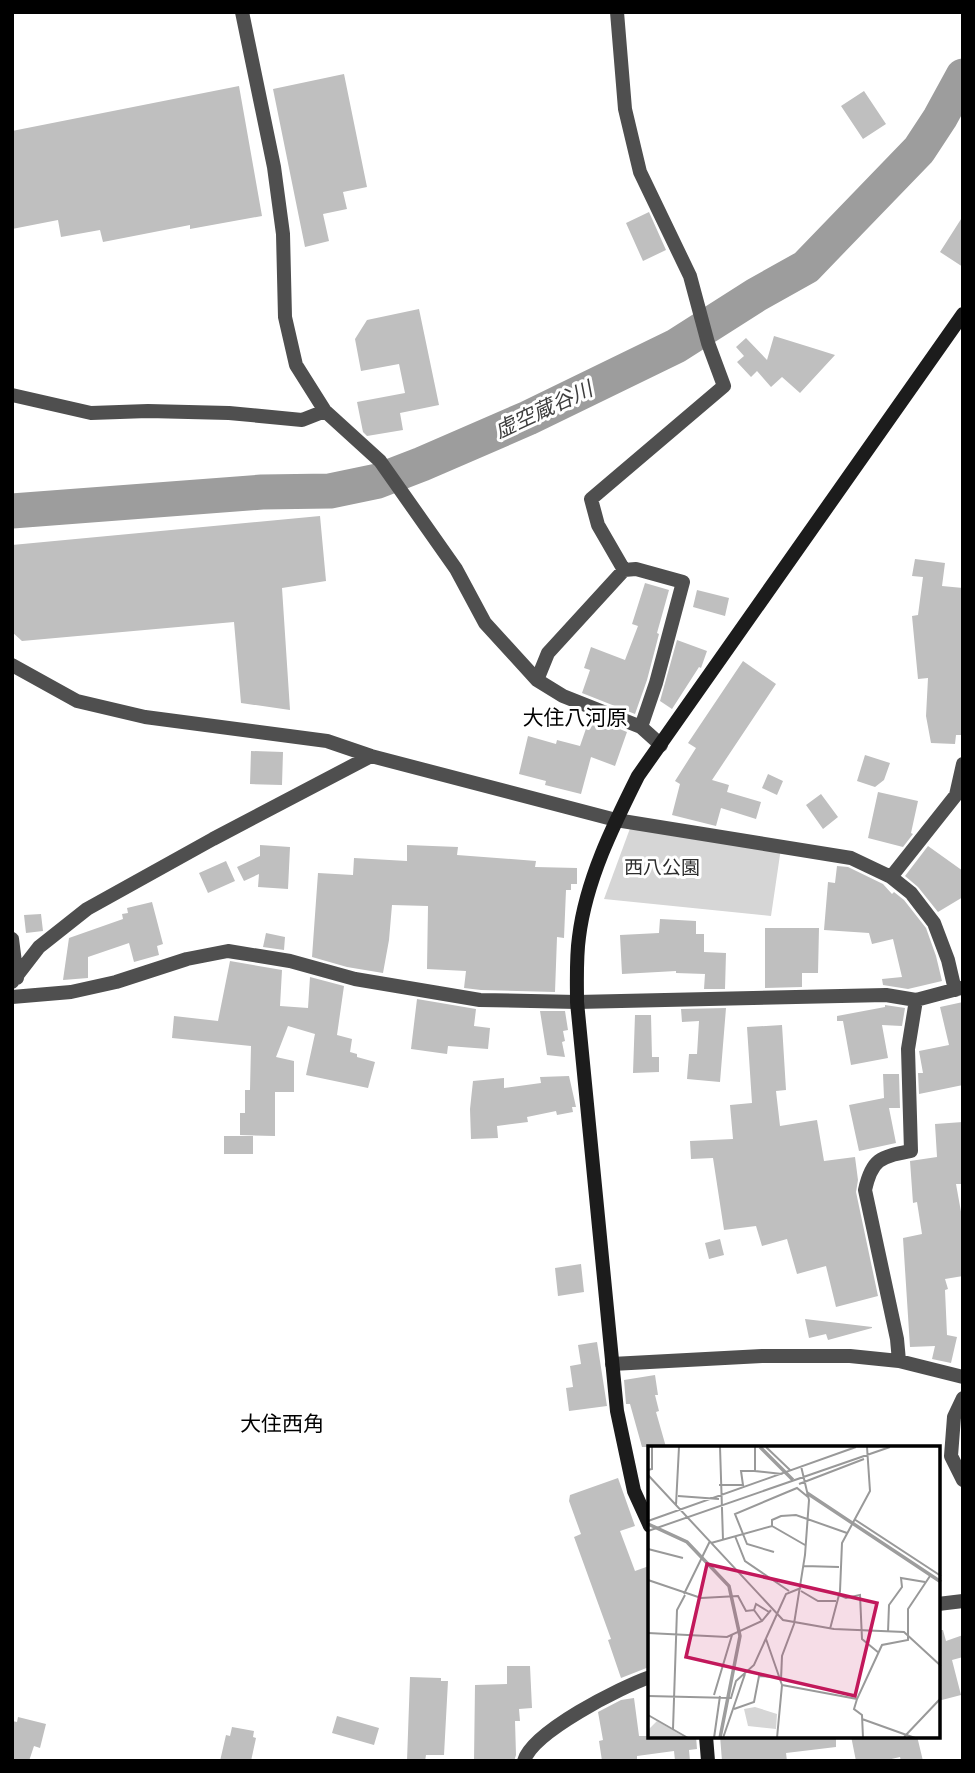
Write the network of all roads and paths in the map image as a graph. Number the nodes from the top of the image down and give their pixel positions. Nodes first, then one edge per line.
1 (242, 12) edge
2 (617, 12) edge
3 (962, 315) edge
4 (12, 395) edge
5 (325, 411) junction
6 (624, 570) junction
7 (12, 665) edge
8 (537, 680) junction
9 (641, 727) junction
10 (661, 745) junction
11 (371, 756) junction
12 (963, 764) edge
13 (616, 820) junction
14 (891, 877) junction
15 (12, 939) edge
16 (15, 980) edge
17 (959, 988) edge
18 (12, 997) edge
19 (916, 1000) junction
20 (577, 1002) junction
21 (899, 1361) junction
22 (612, 1364) junction
23 (963, 1377) edge
24 (963, 1398) edge
25 (963, 1480) edge
26 (648, 1524) edge
27 (963, 1601) edge
28 (940, 1604) edge
29 (648, 1677) edge
30 (706, 1738) edge
31 (524, 1761) edge
32 (708, 1761) edge

1 - 5 street
2 - 6 street
3 - 10 street
4 - 5 street
5 - 8 street
6 - 8 street
6 - 9 street
7 - 11 street
8 - 9 street
9 - 10 street
10 - 13 street
11 - 13 street
11 - 16 street
12 - 14 street
13 - 14 street
13 - 20 street
14 - 17 street
15 - 16 street
17 - 19 street
18 - 20 street
19 - 20 street
19 - 21 street
20 - 22 street
21 - 22 street
21 - 23 street
22 - 26 street
24 - 25 street
27 - 28 street
29 - 31 street
30 - 32 street

